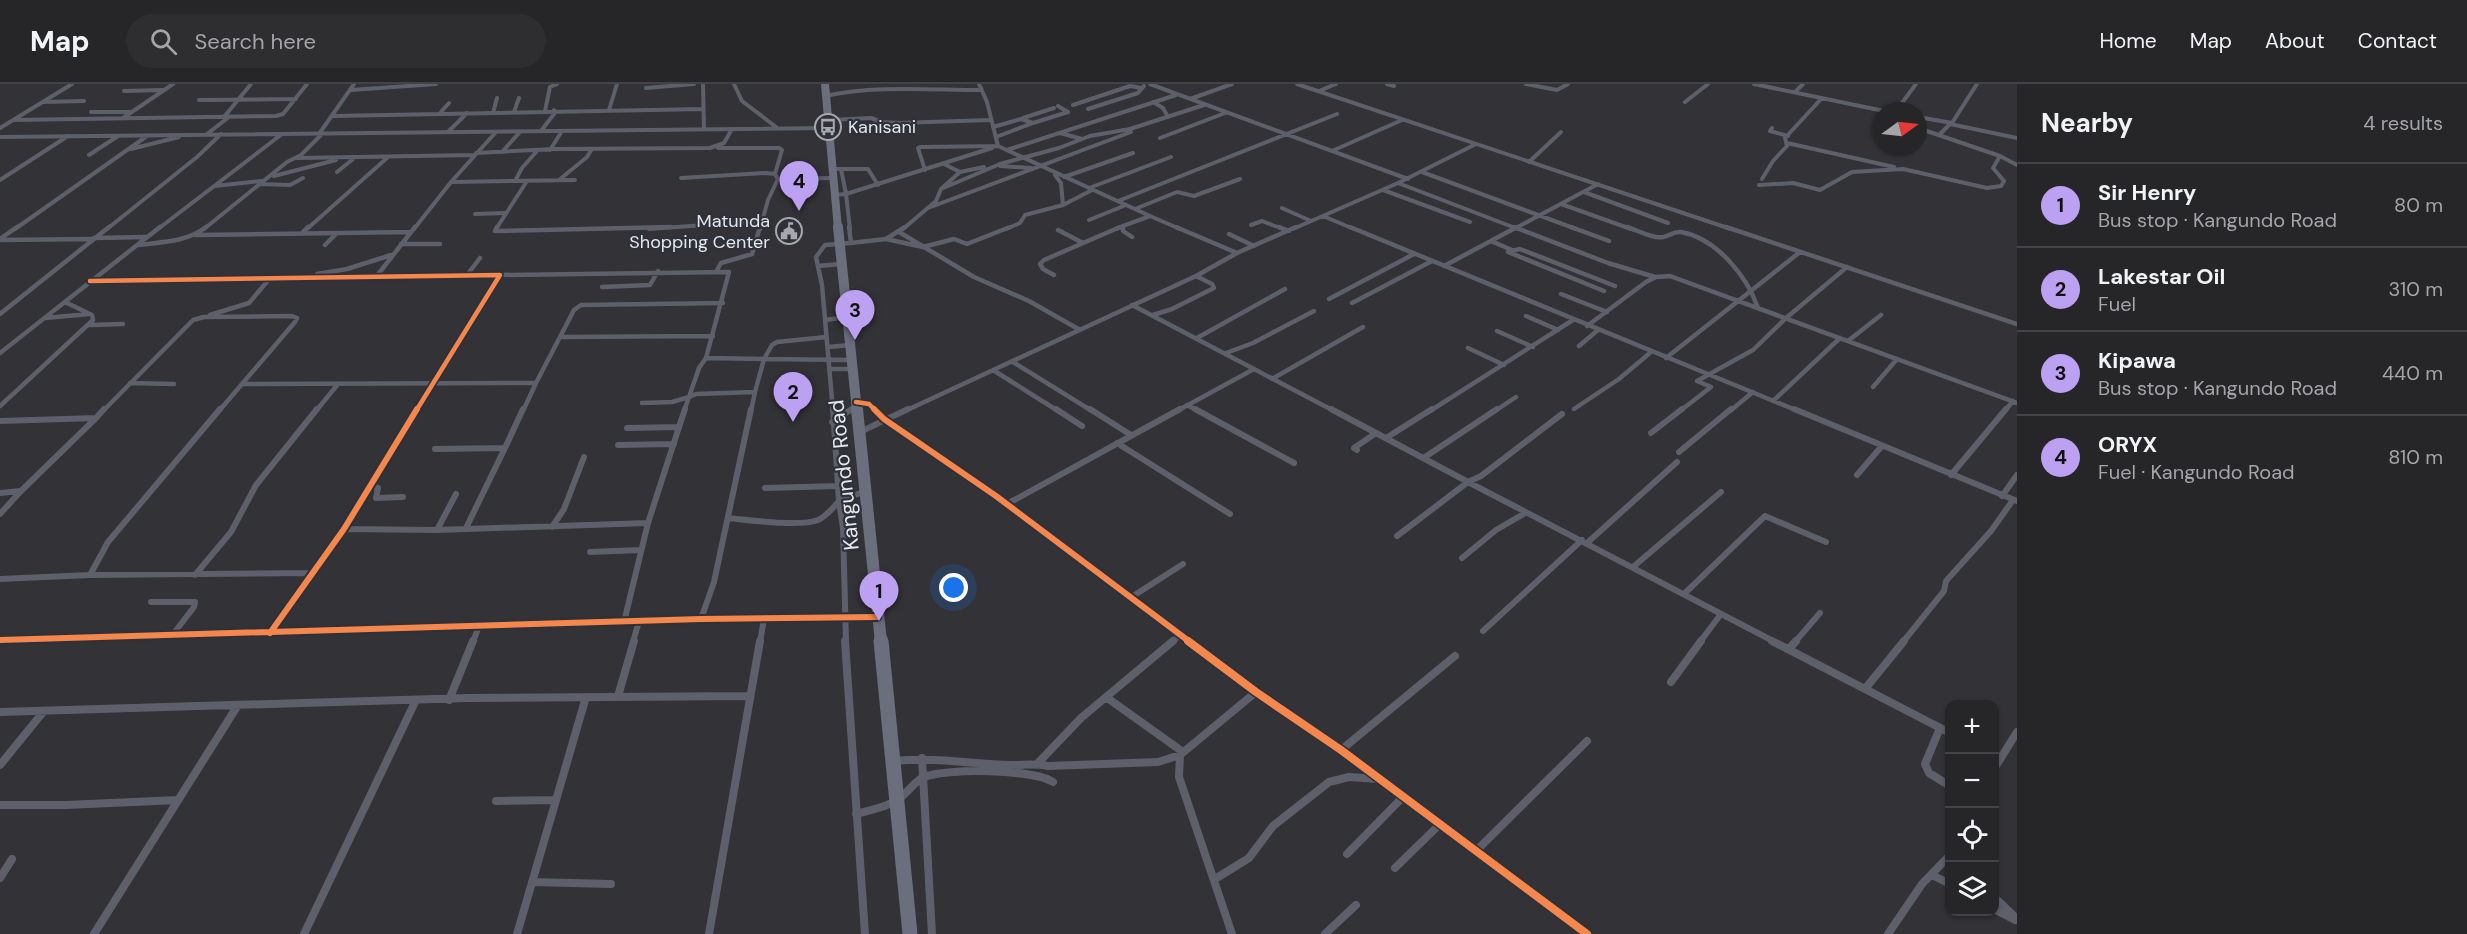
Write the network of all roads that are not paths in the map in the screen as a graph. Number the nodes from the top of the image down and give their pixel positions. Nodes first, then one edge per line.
1 (72, 84) edge
2 (173, 84) edge
3 (251, 84) edge
4 (307, 84) edge
5 (354, 84) edge
6 (422, 84) edge
7 (436, 84) edge
8 (556, 84) edge
9 (617, 84) edge
10 (694, 84) edge
11 (703, 84) edge
12 (734, 84) edge
13 (900, 84) edge
14 (979, 84) edge
15 (1150, 84) edge
16 (1232, 84) edge
17 (1297, 84) edge
18 (1336, 84) edge
19 (1387, 84) edge
20 (1526, 84) edge
21 (1568, 84) edge
22 (1708, 84) edge
23 (1754, 84) edge
24 (1803, 84) edge
25 (1916, 84) edge
26 (1977, 84) edge
27 (673, 85) edge
28 (372, 86) edge
29 (1394, 86) dead end
30 (645, 88) dead end
31 (1142, 88) junction
32 (164, 90) junction
33 (351, 90) junction
34 (825, 90) edge
35 (902, 90) junction
36 (981, 90) junction
37 (124, 91) dead end
38 (1319, 91) junction
39 (1795, 93) junction
40 (1177, 94) junction
41 (497, 98) dead end
42 (519, 98) dead end
43 (1822, 98) junction
44 (239, 99) junction
45 (296, 99) junction
46 (1190, 99) junction
47 (199, 100) dead end
48 (84, 101) dead end
49 (42, 102) junction
50 (1153, 102) junction
51 (1685, 102) dead end
52 (1903, 102) edge
53 (449, 103) dead end
54 (1073, 105) dead end
55 (1204, 105) junction
56 (704, 108) junction
57 (1088, 109) dead end
58 (1873, 109) edge
59 (609, 110) junction
60 (545, 111) junction
61 (554, 111) junction
62 (91, 112) dead end
63 (133, 112) junction
64 (467, 112) junction
65 (514, 112) junction
66 (440, 113) junction
67 (493, 113) junction
68 (1226, 113) junction
69 (1337, 114) dead end
70 (332, 116) junction
71 (227, 117) junction
72 (1168, 117) junction
73 (123, 118) junction
74 (1021, 119) junction
75 (1402, 119) junction
76 (1927, 119) edge
77 (13, 120) junction
78 (990, 120) junction
79 (1033, 123) junction
80 (829, 124) junction
81 (1950, 124) junction
82 (1145, 125) junction
83 (993, 127) junction
84 (0, 128) edge
85 (777, 128) junction
86 (1772, 128) dead end
87 (704, 129) junction
88 (732, 129) junction
89 (1927, 130) edge
90 (541, 131) junction
91 (562, 131) junction
92 (2017, 131) edge
93 (448, 132) junction
94 (496, 132) junction
95 (520, 132) junction
96 (1561, 132) dead end
97 (1059, 133) junction
98 (195, 134) junction
99 (207, 134) junction
100 (221, 134) junction
101 (282, 134) junction
102 (321, 134) junction
103 (1940, 134) junction
104 (118, 135) junction
105 (148, 135) junction
106 (1287, 135) junction
107 (68, 136) junction
108 (996, 136) junction
109 (1788, 136) junction
110 (0, 137) edge
111 (1160, 138) dead end
112 (2015, 138) edge
113 (1082, 139) junction
114 (724, 143) junction
115 (1787, 143) junction
116 (1476, 144) junction
117 (998, 146) junction
118 (710, 148) junction
119 (730, 148) junction
120 (592, 149) junction
121 (538, 150) junction
122 (550, 150) junction
123 (1007, 150) junction
124 (1332, 151) junction
125 (502, 152) junction
126 (122, 153) junction
127 (1133, 153) dead end
128 (475, 154) junction
129 (89, 155) dead end
130 (2001, 156) junction
131 (1024, 157) junction
132 (1171, 157) dead end
133 (297, 158) junction
134 (339, 158) junction
135 (353, 158) junction
136 (388, 158) junction
137 (1529, 162) junction
138 (944, 164) junction
139 (2017, 165) edge
140 (993, 166) junction
141 (1041, 166) junction
142 (1034, 169) junction
143 (926, 170) junction
144 (1903, 170) junction
145 (338, 172) dead end
146 (835, 172) junction
147 (960, 172) junction
148 (1053, 172) junction
149 (1422, 172) junction
150 (777, 176) junction
151 (1064, 177) junction
152 (303, 178) dead end
153 (681, 178) dead end
154 (1762, 178) dead end
155 (1240, 179) dead end
156 (1408, 179) junction
157 (0, 180) edge
158 (264, 180) junction
159 (527, 180) junction
160 (560, 180) junction
161 (576, 180) dead end
162 (515, 181) junction
163 (451, 182) junction
164 (1398, 183) junction
165 (259, 184) junction
166 (1598, 184) junction
167 (878, 185) junction
168 (1759, 185) dead end
169 (214, 186) junction
170 (940, 189) junction
171 (1090, 189) junction
172 (1383, 190) junction
173 (1584, 192) junction
174 (840, 194) junction
175 (1117, 201) junction
176 (1561, 204) junction
177 (1063, 205) junction
178 (1126, 205) junction
179 (928, 208) junction
180 (1282, 208) dead end
181 (1135, 209) junction
182 (505, 213) junction
183 (475, 214) dead end
184 (1150, 216) junction
185 (1323, 216) junction
186 (1541, 216) junction
187 (762, 220) junction
188 (1089, 220) dead end
189 (1311, 221) junction
190 (1470, 222) dead end
191 (1668, 223) dead end
192 (1251, 225) dead end
193 (1123, 226) junction
194 (1516, 229) junction
195 (1058, 230) dead end
196 (1289, 231) junction
197 (303, 232) junction
198 (411, 232) junction
199 (899, 232) junction
200 (337, 233) junction
201 (1229, 234) dead end
202 (196, 235) junction
203 (148, 237) junction
204 (1132, 237) dead end
205 (93, 239) junction
206 (886, 239) junction
207 (0, 240) edge
208 (1609, 241) dead end
209 (1491, 242) junction
210 (1083, 243) junction
211 (401, 244) junction
212 (440, 244) dead end
213 (845, 244) junction
214 (137, 245) junction
215 (325, 245) dead end
216 (1254, 246) junction
217 (923, 247) junction
218 (1512, 250) junction
219 (1800, 252) junction
220 (1237, 254) junction
221 (1414, 254) junction
222 (392, 255) junction
223 (480, 258) dead end
224 (1432, 261) junction
225 (841, 264) junction
226 (818, 266) junction
227 (1444, 266) junction
228 (1847, 267) junction
229 (717, 270) junction
230 (658, 271) junction
231 (467, 275) junction
232 (500, 275) junction
233 (1054, 275) dead end
234 (1196, 276) junction
235 (298, 277) junction
236 (376, 277) junction
237 (1656, 277) junction
238 (271, 278) junction
239 (90, 281) junction
240 (1615, 285) dead end
241 (602, 287) dead end
242 (1285, 290) dead end
243 (1604, 291) dead end
244 (1750, 291) junction
245 (1561, 294) dead end
246 (1329, 299) dead end
247 (1739, 301) junction
248 (65, 302) junction
249 (723, 303) junction
250 (1352, 303) dead end
251 (1132, 305) junction
252 (1758, 308) junction
253 (1314, 311) dead end
254 (1607, 312) junction
255 (89, 314) junction
256 (0, 315) edge
257 (1153, 315) junction
258 (1881, 315) dead end
259 (1526, 316) dead end
260 (204, 317) junction
261 (847, 317) junction
262 (44, 318) junction
263 (1786, 318) junction
264 (825, 320) junction
265 (1573, 320) junction
266 (123, 324) dead end
267 (2017, 324) edge
268 (89, 325) junction
269 (1587, 326) junction
270 (1363, 327) dead end
271 (1080, 330) junction
272 (1558, 330) junction
273 (1598, 330) junction
274 (1497, 331) dead end
275 (713, 336) junction
276 (560, 337) junction
277 (826, 337) junction
278 (1197, 338) junction
279 (1840, 338) junction
280 (1848, 341) junction
281 (851, 345) junction
282 (1580, 345) dead end
283 (828, 347) junction
284 (1533, 347) junction
285 (1468, 348) dead end
286 (0, 352) edge
287 (1651, 352) junction
288 (1226, 353) junction
289 (706, 358) junction
290 (1666, 358) junction
291 (764, 359) junction
292 (1898, 359) junction
293 (830, 360) junction
294 (1013, 362) junction
295 (853, 365) junction
296 (1504, 365) junction
297 (831, 369) junction
298 (1254, 369) junction
299 (993, 370) junction
300 (1706, 374) junction
301 (1272, 379) junction
302 (130, 383) junction
303 (536, 383) junction
304 (174, 384) dead end
305 (242, 384) junction
306 (338, 384) junction
307 (432, 384) junction
308 (1873, 387) dead end
309 (755, 392) junction
310 (1753, 392) junction
311 (689, 397) junction
312 (1516, 397) dead end
313 (1773, 401) junction
314 (2015, 402) edge
315 (642, 403) dead end
316 (856, 405) junction
317 (1187, 405) junction
318 (0, 406) edge
319 (1574, 408) dead end
320 (1562, 414) dead end
321 (96, 418) junction
322 (884, 419) junction
323 (0, 421) edge
324 (832, 422) junction
325 (1082, 426) dead end
326 (679, 427) junction
327 (627, 428) dead end
328 (860, 433) junction
329 (1651, 433) dead end
330 (1376, 434) junction
331 (1131, 435) junction
332 (1386, 438) junction
333 (1117, 443) junction
334 (674, 444) junction
335 (618, 445) dead end
336 (1881, 447) junction
337 (505, 448) junction
338 (435, 449) dead end
339 (1357, 450) dead end
340 (1679, 452) dead end
341 (1425, 457) junction
342 (584, 458) dead end
343 (1677, 462) dead end
344 (1294, 463) dead end
345 (1857, 475) dead end
346 (1951, 475) junction
347 (2017, 475) edge
348 (1468, 482) junction
349 (371, 486) junction
350 (839, 486) junction
351 (765, 488) dead end
352 (21, 490) junction
353 (866, 491) junction
354 (1721, 492) dead end
355 (0, 493) edge
356 (456, 494) dead end
357 (2002, 496) junction
358 (403, 497) dead end
359 (839, 501) junction
360 (2015, 501) edge
361 (1007, 504) junction
362 (1525, 513) junction
363 (0, 514) edge
364 (1230, 514) dead end
365 (728, 518) junction
366 (648, 523) junction
367 (466, 528) junction
368 (552, 528) junction
369 (344, 529) junction
370 (437, 530) junction
371 (1397, 536) dead end
372 (1585, 541) junction
373 (1826, 542) dead end
374 (640, 550) junction
375 (590, 552) dead end
376 (1462, 558) dead end
377 (1183, 564) dead end
378 (1633, 567) junction
379 (313, 573) junction
380 (90, 575) junction
381 (195, 575) junction
382 (0, 579) edge
383 (1684, 594) junction
384 (1130, 598) junction
385 (152, 603) dead end
386 (1820, 613) dead end
387 (1722, 614) junction
388 (877, 617) junction
389 (701, 619) junction
390 (764, 619) junction
391 (844, 620) junction
392 (639, 621) junction
393 (624, 622) junction
394 (479, 626) junction
395 (1483, 631) dead end
396 (174, 633) junction
397 (270, 633) junction
398 (1179, 635) junction
399 (0, 640) edge
400 (1789, 649) junction
401 (1455, 656) dead end
402 (1671, 682) dead end
403 (1865, 689) junction
404 (1256, 692) junction
405 (618, 696) junction
406 (749, 696) junction
407 (586, 697) junction
408 (1106, 697) junction
409 (416, 700) junction
410 (449, 700) junction
411 (238, 705) junction
412 (44, 711) junction
413 (0, 712) edge
414 (1940, 728) junction
415 (1945, 730) edge
416 (2017, 732) edge
417 (1587, 741) dead end
418 (1341, 750) junction
419 (1181, 754) junction
420 (1999, 756) edge
421 (922, 759) junction
422 (895, 761) junction
423 (1038, 763) junction
424 (0, 765) edge
425 (923, 777) junction
426 (1378, 779) junction
427 (1053, 782) dead end
428 (1945, 783) edge
429 (1402, 798) junction
430 (178, 800) junction
431 (555, 800) junction
432 (898, 800) junction
433 (496, 801) dead end
434 (0, 805) edge
435 (856, 814) junction
436 (1439, 825) junction
437 (1476, 851) junction
438 (1347, 854) dead end
439 (12, 859) dead end
440 (1945, 861) edge
441 (1395, 868) dead end
442 (1932, 875) junction
443 (0, 878) edge
444 (1215, 879) junction
445 (532, 882) junction
446 (1945, 882) edge
447 (611, 884) dead end
448 (1999, 901) edge
449 (1356, 905) dead end
450 (1999, 911) edge
451 (2017, 920) edge
452 (93, 934) edge
453 (304, 934) edge
454 (517, 934) edge
455 (709, 934) edge
456 (865, 934) edge
457 (910, 934) edge
458 (932, 934) edge
459 (1232, 934) edge
460 (1324, 934) edge
461 (1587, 934) edge
462 (1888, 934) edge

1 - 49 street
2 - 32 street
3 - 44 street
4 - 45 street
5 - 33 street
6 - 7 street
6 - 28 street
8 - 60 street
9 - 59 street
10 - 27 street
11 - 56 street
12 - 85 street
13 - 35 street
14 - 36 street
15 - 31 street
15 - 40 street
16 - 46 street
17 - 38 street
18 - 38 street
19 - 29 street
20 - 21 street
22 - 51 street
23 - 39 street
24 - 39 street
25 - 52 street
26 - 81 street
27 - 30 street
28 - 33 street
31 - 54 street
31 - 57 street
32 - 37 street
32 - 63 street
33 - 70 street
34 - 35 street
34 - 80 highway, Kangundo Road
35 - 36 street
36 - 78 street
38 - 75 street
39 - 43 street
40 - 46 street
40 - 50 street
41 - 67 street
42 - 65 street
43 - 58 street
43 - 109 street
44 - 45 street
44 - 47 street
44 - 71 street
45 - 71 street
46 - 55 street
48 - 49 street
49 - 77 street
50 - 72 street
50 - 97 street
53 - 66 street
55 - 68 street
55 - 72 street
56 - 59 street
56 - 87 street
59 - 61 street
60 - 61 street
60 - 65 street
61 - 90 street
62 - 63 street
63 - 73 street
64 - 66 street
64 - 67 street
64 - 93 street
65 - 67 street
66 - 70 street
68 - 106 street
68 - 111 street
69 - 106 street
70 - 102 street
71 - 73 street
71 - 99 street
72 - 82 street
73 - 77 street
74 - 79 street
74 - 79 street
74 - 83 street
75 - 116 street
75 - 124 street
76 - 81 street
77 - 84 street
78 - 80 street
78 - 83 street
79 - 108 street
80 - 85 street
80 - 146 highway, Kangundo Road
81 - 103 street
81 - 112 street
82 - 113 street
82 - 141 street
83 - 108 street
85 - 88 street
86 - 109 street
87 - 88 street
87 - 91 street
88 - 114 street
89 - 103 street
90 - 91 street
90 - 95 street
91 - 122 street
92 - 112 street
93 - 94 street
93 - 102 street
94 - 95 street
94 - 128 street
95 - 125 street
96 - 137 street
97 - 113 street
97 - 123 street
98 - 99 street
98 - 105 street
98 - 126 street
99 - 100 street
100 - 101 street
100 - 205 street
101 - 102 street
101 - 169 street
102 - 133 street
103 - 130 street
104 - 105 street
104 - 107 street
104 - 129 street
105 - 126 street
106 - 124 street
106 - 175 street
107 - 110 street
107 - 157 street
108 - 117 street
109 - 115 street
113 - 131 street
114 - 118 street
114 - 119 street
115 - 144 street
115 - 154 street
116 - 137 street
116 - 149 street
117 - 123 street
117 - 138 street
117 - 143 street
118 - 119 street
118 - 120 street
119 - 150 street
120 - 122 street
120 - 160 street
121 - 122 street
121 - 125 street
121 - 162 street
123 - 131 street
124 - 156 street
125 - 128 street
126 - 207 street
127 - 151 street
128 - 136 street
128 - 163 street
130 - 139 street
130 - 144 street
131 - 140 street
131 - 141 street
132 - 171 street
133 - 134 street
133 - 158 street
134 - 135 street
134 - 158 street
135 - 136 street
135 - 145 street
136 - 197 street
137 - 166 street
138 - 143 street
138 - 147 street
140 - 142 street
140 - 147 street
140 - 170 street
141 - 142 street
141 - 148 street
142 - 148 street
142 - 179 street
143 - 167 street
144 - 168 street
146 - 150 street
146 - 167 street
146 - 174 highway, Kangundo Road
147 - 170 street
148 - 151 street
148 - 177 street
149 - 156 street
149 - 186 street
150 - 153 street
150 - 187 street
151 - 171 street
152 - 165 street
155 - 181 street
156 - 164 street
158 - 165 street
158 - 169 street
159 - 160 street
159 - 162 street
159 - 182 street
160 - 161 street
162 - 163 street
163 - 198 street
164 - 172 street
164 - 194 street
165 - 202 street
166 - 173 street
166 - 219 street
167 - 174 street
169 - 203 street
170 - 179 street
171 - 175 street
171 - 177 street
172 - 185 street
172 - 190 street
173 - 176 street
173 - 191 street
174 - 213 highway, Kangundo Road
175 - 178 street
176 - 186 street
176 - 244 street
177 - 217 street
178 - 181 street
178 - 188 street
179 - 199 street
180 - 189 street
181 - 184 street
182 - 183 street
182 - 187 street
184 - 193 street
184 - 220 street
185 - 189 street
185 - 221 street
186 - 194 street
186 - 208 street
187 - 229 street
189 - 196 street
192 - 196 street
193 - 204 street
193 - 210 street
194 - 209 street
194 - 237 street
195 - 210 street
196 - 216 street
197 - 200 street
197 - 202 street
198 - 200 street
198 - 211 street
199 - 206 street
199 - 217 street
200 - 215 street
201 - 216 street
202 - 214 street
203 - 205 street
203 - 214 street
205 - 207 street
205 - 256 street
206 - 213 street
206 - 217 street
209 - 218 street
209 - 227 street
210 - 233 street
211 - 212 street
211 - 222 street
213 - 225 highway, Kangundo Road
213 - 226 street
214 - 239 street
216 - 220 street
217 - 271 street
218 - 240 street
218 - 243 street
219 - 228 street
219 - 244 street
220 - 234 street
221 - 224 street
221 - 246 street
222 - 235 street
222 - 236 street
223 - 231 street
224 - 227 street
224 - 250 street
225 - 226 street
225 - 261 highway, Kangundo Road
226 - 264 street
227 - 265 street
228 - 263 street
228 - 267 street
229 - 230 street
229 - 249 street
230 - 232 street
230 - 241 street
231 - 232 street
231 - 236 street
232 - 307 street
234 - 251 street
234 - 257 street
235 - 236 street
235 - 238 street
237 - 247 street
237 - 254 street
238 - 239 street
238 - 260 street
239 - 248 street
242 - 278 street
244 - 247 street
244 - 252 street
245 - 254 street
247 - 252 street
247 - 290 street
248 - 255 street
248 - 262 street
249 - 275 street
249 - 276 street
251 - 257 street
251 - 271 street
252 - 263 street
253 - 288 street
254 - 269 street
255 - 262 street
255 - 268 street
257 - 278 street
258 - 280 street
259 - 272 street
260 - 302 street
260 - 305 street
261 - 264 street
261 - 281 highway, Kangundo Road
262 - 286 street
263 - 279 street
263 - 300 street
264 - 277 street
265 - 269 street
265 - 272 street
266 - 268 street
268 - 318 street
269 - 273 street
270 - 301 street
271 - 294 street
272 - 284 street
273 - 282 street
273 - 287 street
274 - 284 street
275 - 276 street
275 - 289 street
276 - 303 street
277 - 283 street
277 - 291 street
278 - 288 street
279 - 280 street
279 - 313 street
280 - 292 street
281 - 283 street
281 - 295 highway, Kangundo Road
283 - 293 street
284 - 296 street
285 - 296 street
287 - 290 street
287 - 319 street
288 - 298 street
289 - 291 street
289 - 311 street
290 - 300 street
291 - 293 street
291 - 309 street
292 - 308 street
292 - 314 street
293 - 295 street
293 - 297 street
294 - 299 street
294 - 331 street
295 - 297 street
295 - 316 highway, Kangundo Road
296 - 332 street
297 - 324 street
298 - 301 street
298 - 317 street
299 - 322 street
299 - 325 street
300 - 310 street
300 - 329 street
301 - 330 street
302 - 304 street
302 - 321 street
303 - 307 street
303 - 337 street
305 - 306 street
305 - 380 street
306 - 307 street
306 - 381 street
307 - 349 street
309 - 311 street
309 - 365 street
310 - 313 street
310 - 340 street
311 - 315 street
311 - 326 street
312 - 341 street
313 - 336 street
314 - 346 street
316 - 322 street
316 - 324 street
316 - 328 highway, Kangundo Road
317 - 331 street
317 - 344 street
320 - 348 street
321 - 323 street
321 - 352 street
322 - 328 street
322 - 361 street
324 - 350 street
326 - 327 street
326 - 334 street
328 - 353 highway, Kangundo Road
330 - 332 street
330 - 339 street
331 - 333 street
332 - 341 street
333 - 361 street
333 - 364 street
334 - 335 street
334 - 366 street
336 - 345 street
336 - 346 street
337 - 338 street
337 - 367 street
341 - 348 street
342 - 368 street
343 - 372 street
346 - 357 street
347 - 357 street
348 - 362 street
348 - 371 street
349 - 358 street
349 - 369 street
350 - 351 street
350 - 359 street
352 - 355 street
352 - 363 street
353 - 359 street
353 - 388 highway, Kangundo Road
354 - 378 street
356 - 370 street
357 - 360 street
359 - 365 street
359 - 391 street
360 - 403 street
361 - 384 street
362 - 372 street
362 - 376 street
365 - 389 street
366 - 368 street
366 - 374 street
367 - 368 street
367 - 370 street
369 - 370 street
369 - 379 street
372 - 378 street
372 - 395 street
373 - 383 street
374 - 375 street
374 - 393 street
377 - 384 street
378 - 383 street
379 - 381 street
379 - 397 street
380 - 381 street
380 - 382 street
383 - 387 street
384 - 398 street
385 - 396 street
386 - 400 street
387 - 400 street
387 - 402 street
388 - 391 street
388 - 422 highway, Kangundo Road
389 - 390 street
389 - 392 street
390 - 391 street
390 - 406 street
391 - 435 street
392 - 393 street
392 - 405 street
393 - 394 street
394 - 397 street
394 - 410 street
396 - 397 street
396 - 399 street
398 - 404 street
398 - 408 street
400 - 403 street
401 - 418 street
403 - 414 street
404 - 418 street
404 - 419 street
405 - 406 street
405 - 407 street
406 - 455 street
407 - 410 street
407 - 431 street
408 - 419 street
408 - 423 street
409 - 410 street
409 - 411 street
409 - 453 street
411 - 412 street
411 - 430 street
412 - 413 street
412 - 424 street
414 - 415 street
414 - 428 street
416 - 420 street
417 - 437 street
418 - 426 street
419 - 423 street
419 - 444 street
421 - 422 street
421 - 423 street
421 - 425 street
422 - 432 highway, Kangundo Road
425 - 427 street
425 - 432 street
425 - 458 street
426 - 429 street
426 - 444 street
429 - 436 street
429 - 438 street
430 - 434 street
430 - 452 street
431 - 433 street
431 - 445 street
432 - 435 street
432 - 457 highway, Kangundo Road
435 - 456 street
436 - 437 street
436 - 441 street
437 - 461 street
439 - 443 street
440 - 442 street
442 - 446 street
442 - 462 street
444 - 459 street
445 - 447 street
445 - 454 street
448 - 451 street
449 - 460 street
450 - 451 street

